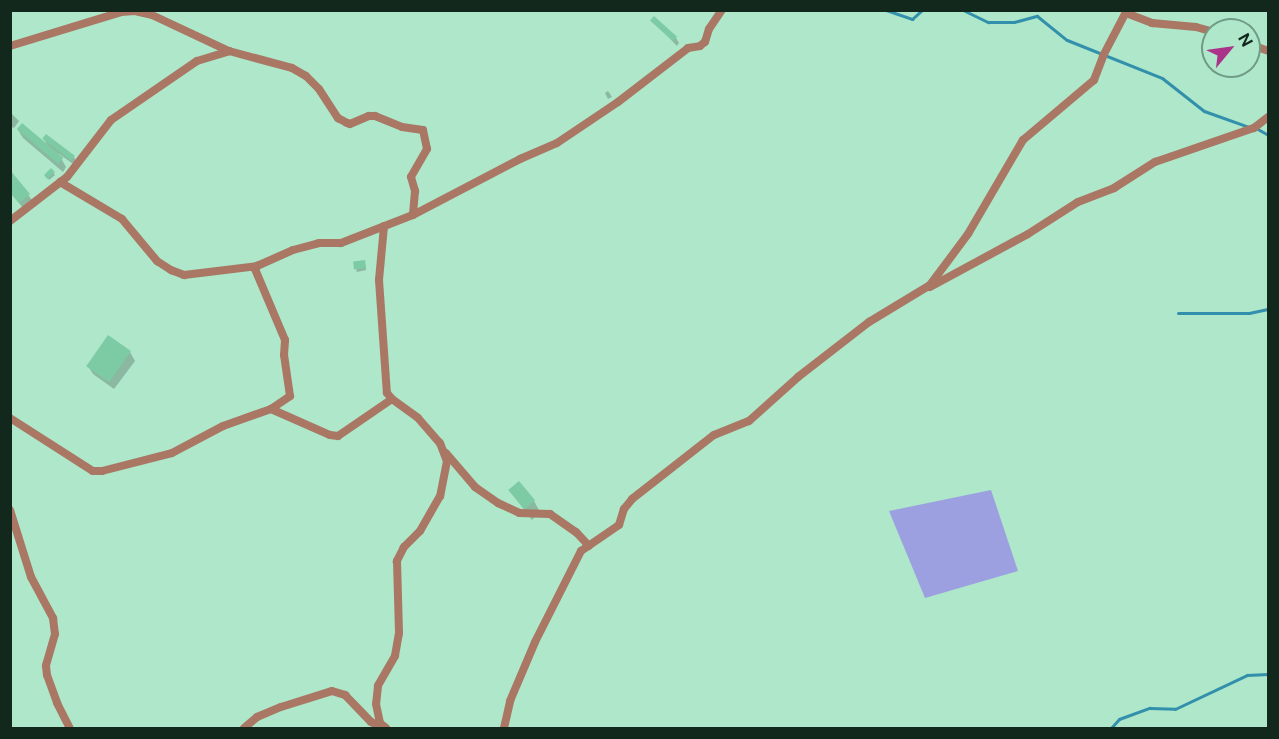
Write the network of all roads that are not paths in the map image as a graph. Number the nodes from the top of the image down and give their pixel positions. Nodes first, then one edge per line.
1 (722, 10) edge
2 (120, 11) edge
3 (1126, 12) edge
4 (1201, 29) edge
5 (10, 46) edge
6 (229, 51) junction
7 (1269, 117) edge
8 (60, 182) junction
9 (413, 215) junction
10 (10, 221) edge
11 (384, 226) junction
12 (258, 266) junction
13 (911, 298) junction
14 (392, 399) junction
15 (271, 409) junction
16 (10, 418) edge
17 (444, 451) junction
18 (10, 510) edge
19 (589, 546) junction
20 (70, 729) edge
21 (244, 729) edge
22 (385, 729) edge
23 (504, 729) edge

1 - 9 street
2 - 5 street
2 - 6 street
3 - 4 street
3 - 13 street
6 - 8 street
6 - 9 street
7 - 13 street
8 - 10 street
8 - 12 street
9 - 11 street
11 - 12 street
11 - 14 street
12 - 15 street
13 - 19 street
14 - 15 street
14 - 17 street
15 - 16 street
17 - 19 street
17 - 22 street
18 - 20 street
19 - 23 street
21 - 22 street

